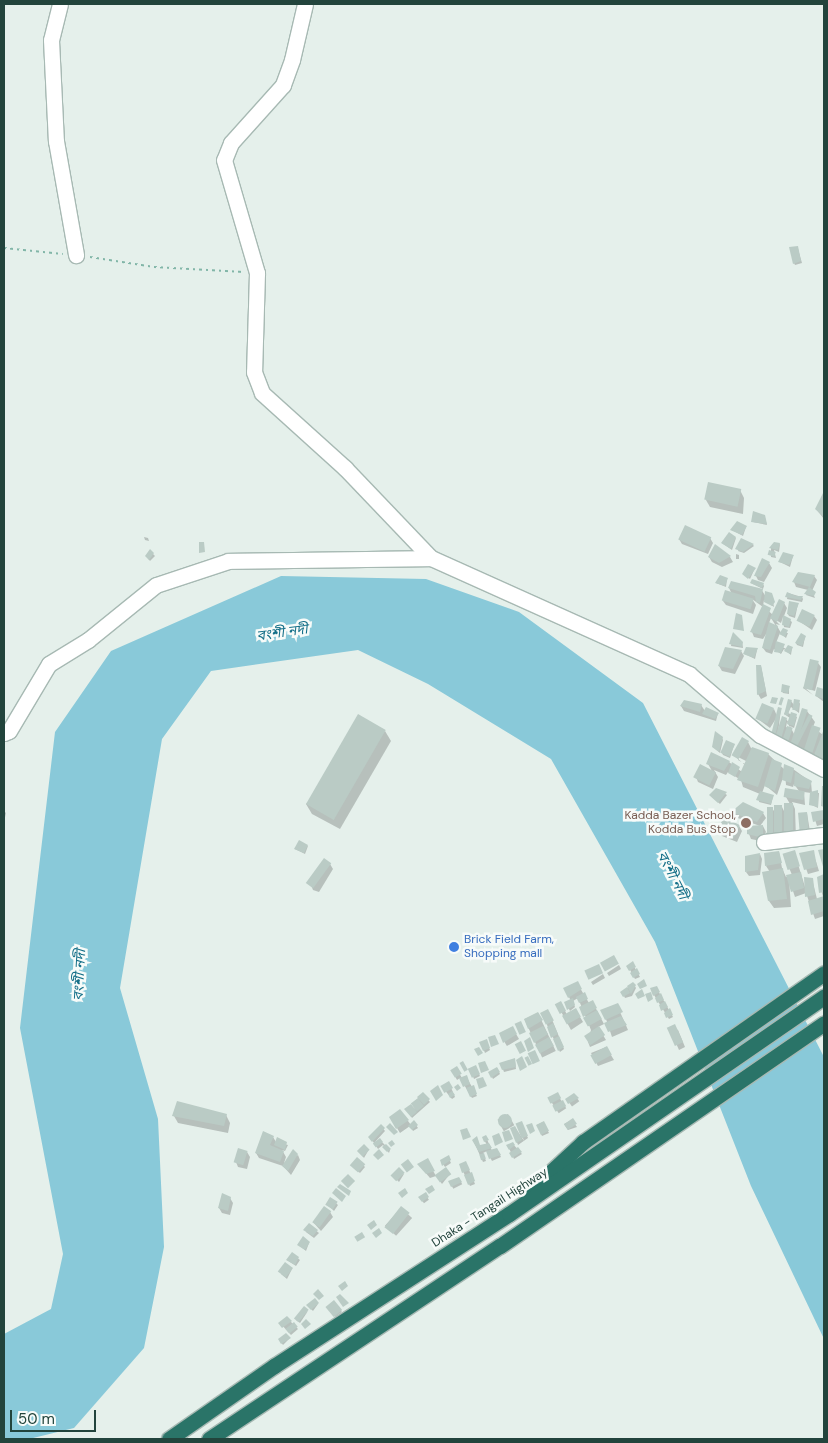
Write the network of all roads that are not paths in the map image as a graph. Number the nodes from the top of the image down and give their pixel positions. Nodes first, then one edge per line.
1 (60, 4) edge
2 (305, 4) edge
3 (76, 255) road end
4 (431, 558) junction
5 (4, 733) edge
6 (824, 769) edge
7 (824, 836) edge
8 (764, 842) dead end
9 (824, 974) edge
10 (824, 997) edge
11 (824, 1023) edge
12 (509, 1214) junction
13 (169, 1439) edge
14 (209, 1439) edge

1 - 3 street
2 - 4 street
4 - 5 street
4 - 6 street
7 - 8 street
9 - 12 highway
10 - 12 highway, Dhaka - Tangail Highway
11 - 14 highway
12 - 13 highway, Dhaka - Tangail Highway

